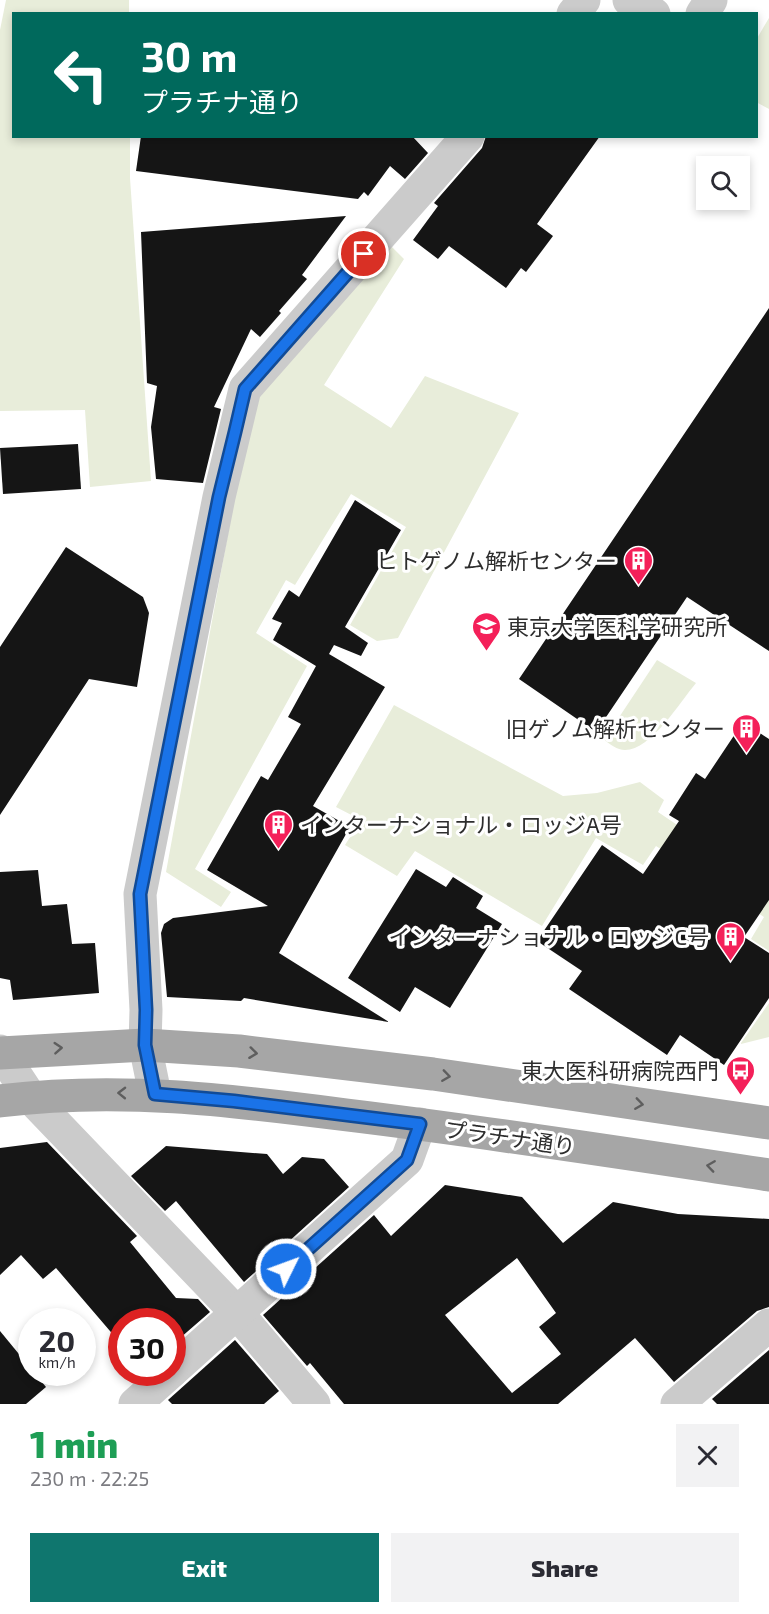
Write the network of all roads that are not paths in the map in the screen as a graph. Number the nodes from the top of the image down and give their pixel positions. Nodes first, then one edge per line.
1 (584, 0) edge
2 (629, 0) edge
3 (575, 12) edge
4 (650, 12) edge
5 (466, 138) edge
6 (145, 1045) junction
7 (1, 1052) edge
8 (155, 1094) junction
9 (15, 1100) edge
10 (769, 1123) edge
11 (420, 1124) junction
12 (769, 1175) edge
13 (238, 1314) junction
14 (769, 1324) edge
15 (186, 1360) edge
16 (156, 1386) edge
17 (135, 1404) edge
18 (314, 1404) edge
19 (676, 1404) edge

1 - 3 street
2 - 4 street
5 - 6 street
7 -> 6 main road
6 - 8 street
6 -> 10 main road
7 - 9 street
8 -> 9 main road, プラチナ通り
8 - 11 main road, プラチナ通り
9 - 13 street
12 -> 11 main road, プラチナ通り
11 - 13 street
13 - 15 street
13 - 18 street
14 - 19 street
16 - 17 street

